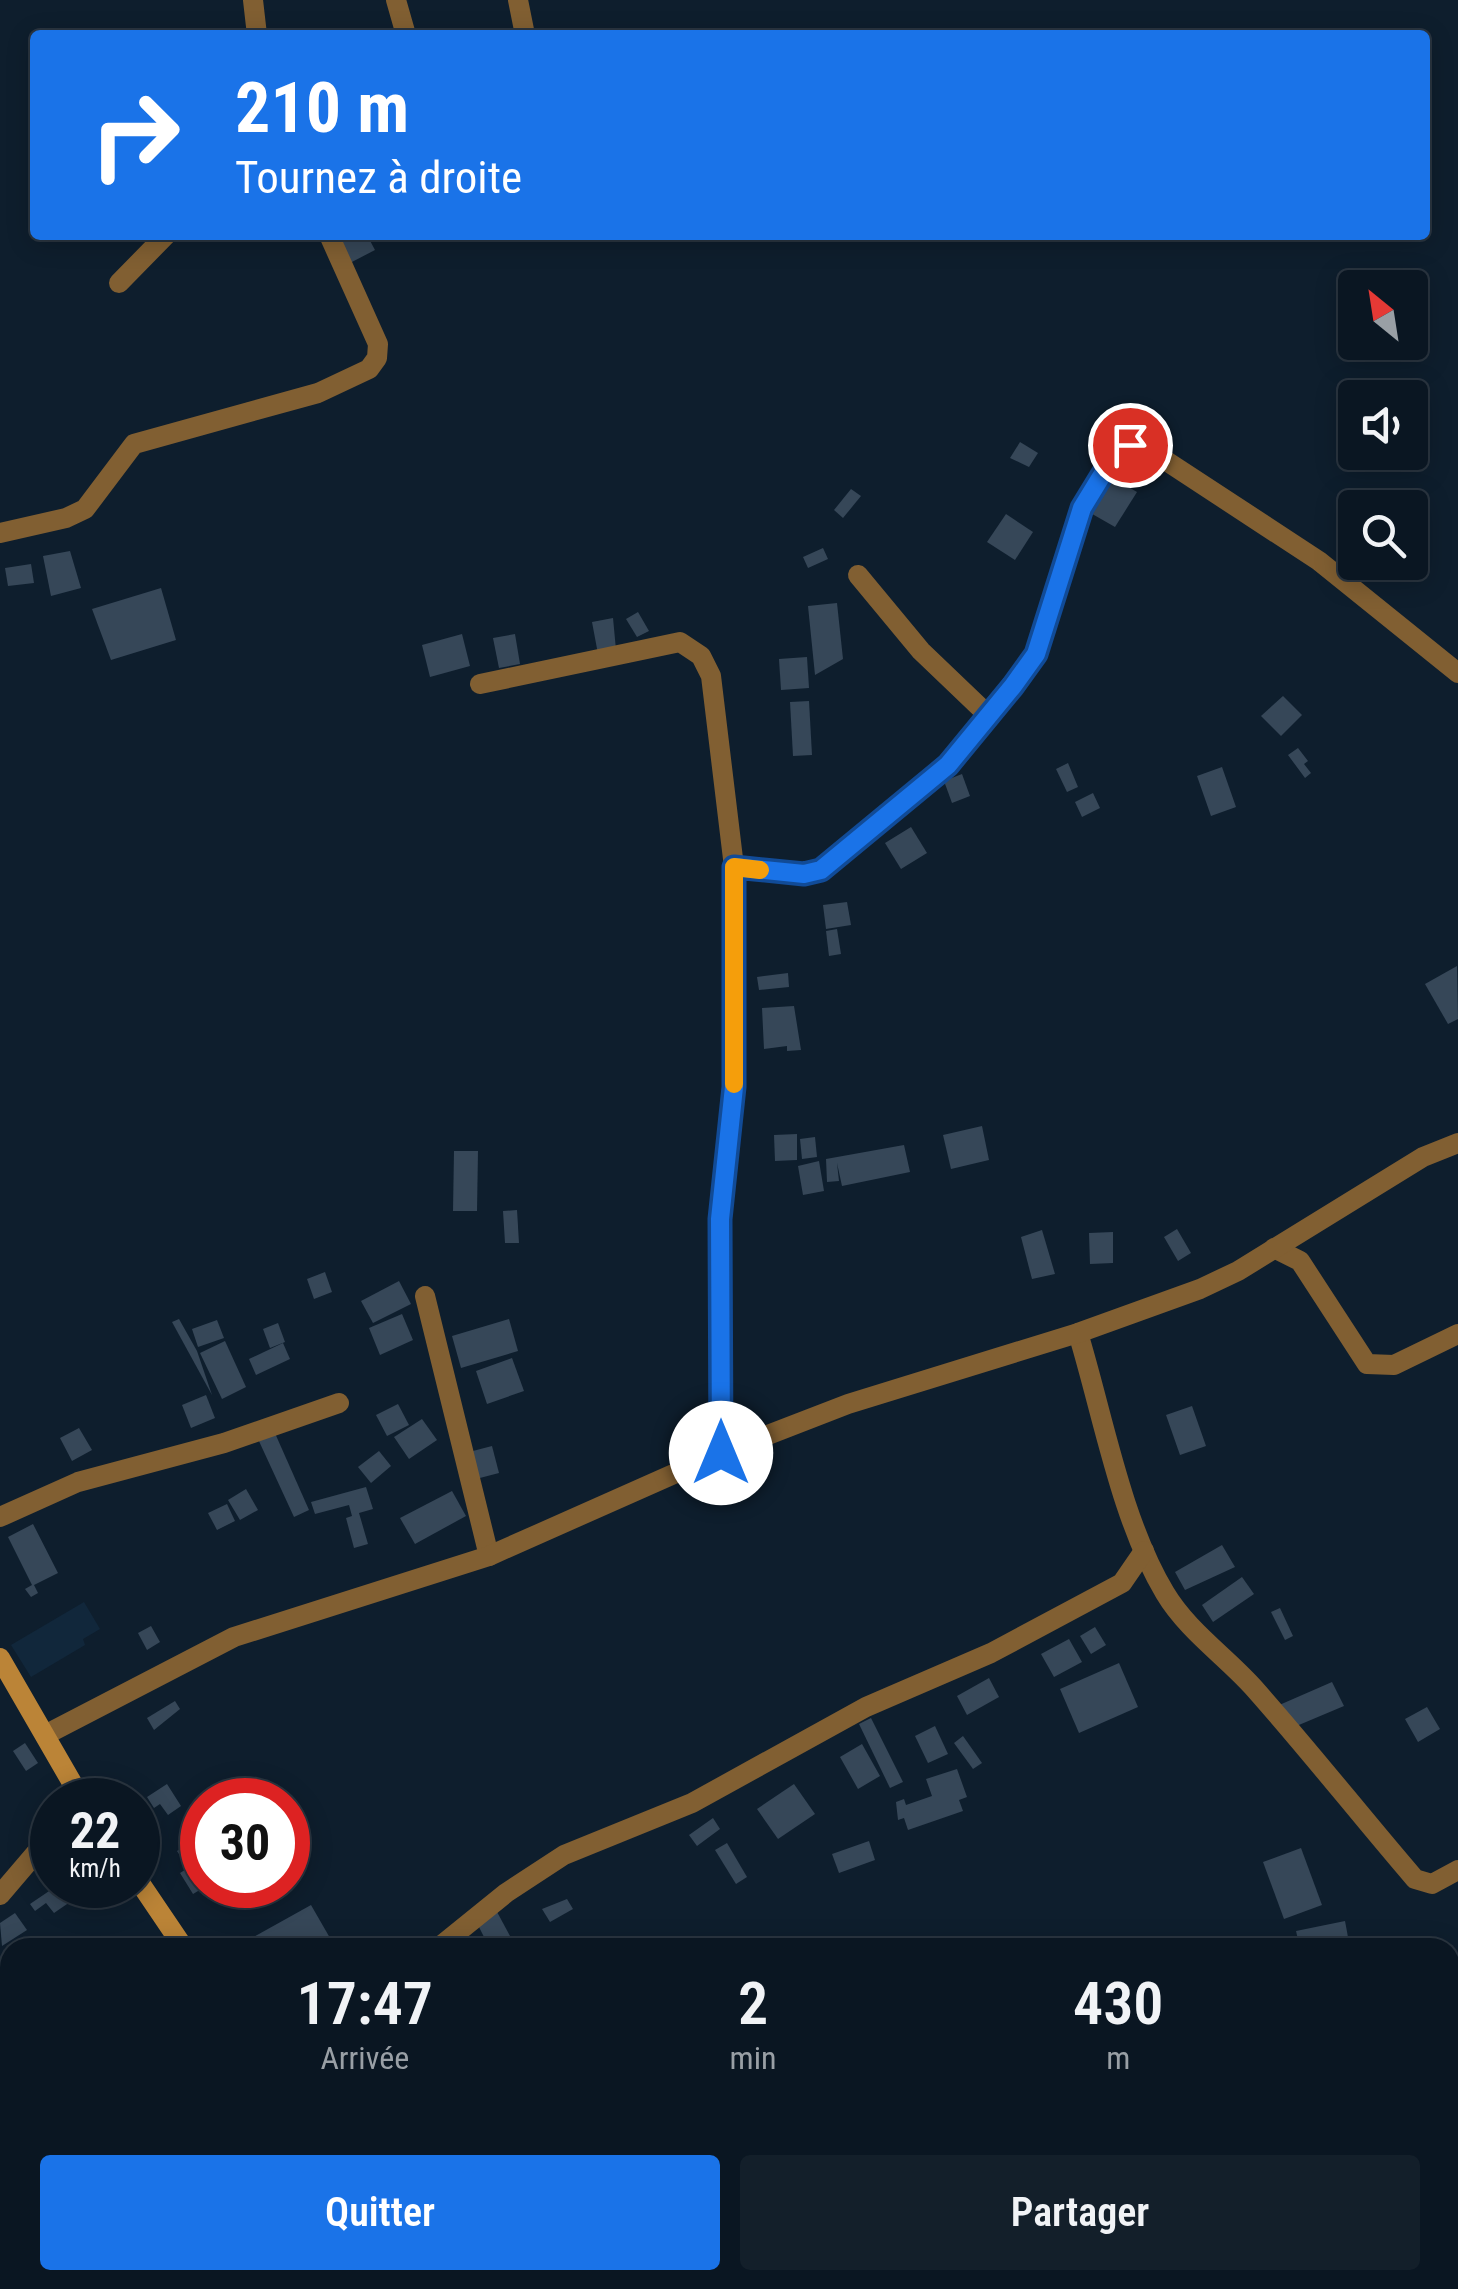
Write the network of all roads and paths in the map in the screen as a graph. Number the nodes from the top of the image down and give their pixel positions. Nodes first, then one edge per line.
1 (253, 0) edge
2 (396, 0) edge
3 (518, 0) edge
4 (257, 30) edge
5 (405, 30) edge
6 (524, 30) edge
7 (161, 240) edge
8 (330, 240) edge
9 (120, 283) dead end
10 (0, 533) edge
11 (858, 575) dead end
12 (1458, 673) edge
13 (480, 684) dead end
14 (990, 717) junction
15 (734, 867) junction
16 (1458, 1142) edge
17 (1274, 1248) junction
18 (425, 1296) dead end
19 (1078, 1333) junction
20 (1458, 1334) edge
21 (340, 1404) dead end
22 (721, 1453) junction
23 (0, 1517) edge
24 (1144, 1551) junction
25 (489, 1556) junction
26 (0, 1658) edge
27 (45, 1734) junction
28 (70, 1778) edge
29 (30, 1860) edge
30 (1456, 1876) edge
31 (0, 1895) edge
32 (157, 1908) edge
33 (177, 1938) edge
34 (450, 1938) edge

1 - 4 street
2 - 5 street
3 - 6 street
7 - 9 street
8 - 10 street
11 - 14 street
12 - 14 street
13 - 15 street
14 - 15 street
15 - 22 street
16 - 17 street
17 - 19 street
17 - 20 street
18 - 25 street
19 - 22 street
19 - 24 street
21 - 23 street
22 - 25 street
24 - 30 street
24 - 34 street
25 - 27 street
26 - 27 main road
27 - 28 main road
29 - 31 street
32 - 33 main road

